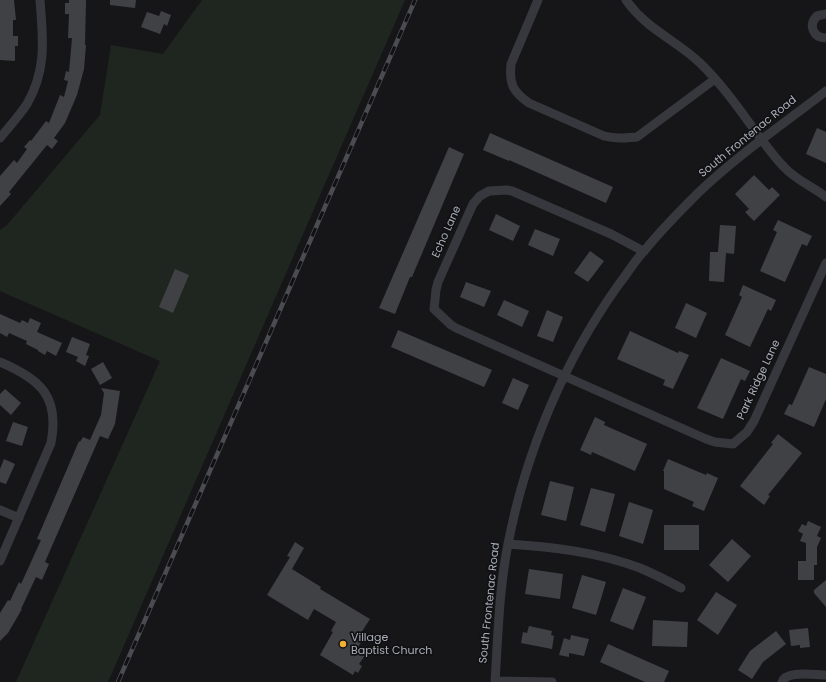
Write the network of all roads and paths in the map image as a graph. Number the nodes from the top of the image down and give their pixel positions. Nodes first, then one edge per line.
1 (40, 0) edge
2 (538, 0) edge
3 (626, 0) edge
4 (826, 14) edge
5 (826, 38) edge
6 (715, 79) junction
7 (826, 91) edge
8 (0, 138) edge
9 (762, 139) junction
10 (826, 197) edge
11 (643, 251) junction
12 (826, 263) edge
13 (0, 362) edge
14 (564, 375) junction
15 (0, 510) edge
16 (19, 518) junction
17 (508, 544) junction
18 (0, 561) edge
19 (681, 588) dead end
20 (826, 675) edge
21 (495, 682) edge
22 (552, 682) edge
23 (782, 682) edge

1 - 8 street
2 - 6 street
3 - 6 street
4 - 5 street
6 - 9 street
7 - 9 street, South Frontenac Road
9 - 10 street
9 - 11 street, South Frontenac Road
11 - 14 street, South Frontenac Road
11 - 14 street, Echo Lane
12 - 14 street, Park Ridge Lane
13 - 16 street
14 - 17 street, South Frontenac Road
15 - 16 street
16 - 18 street
17 - 19 street
17 - 21 street, South Frontenac Road
20 - 23 street
21 - 22 street

